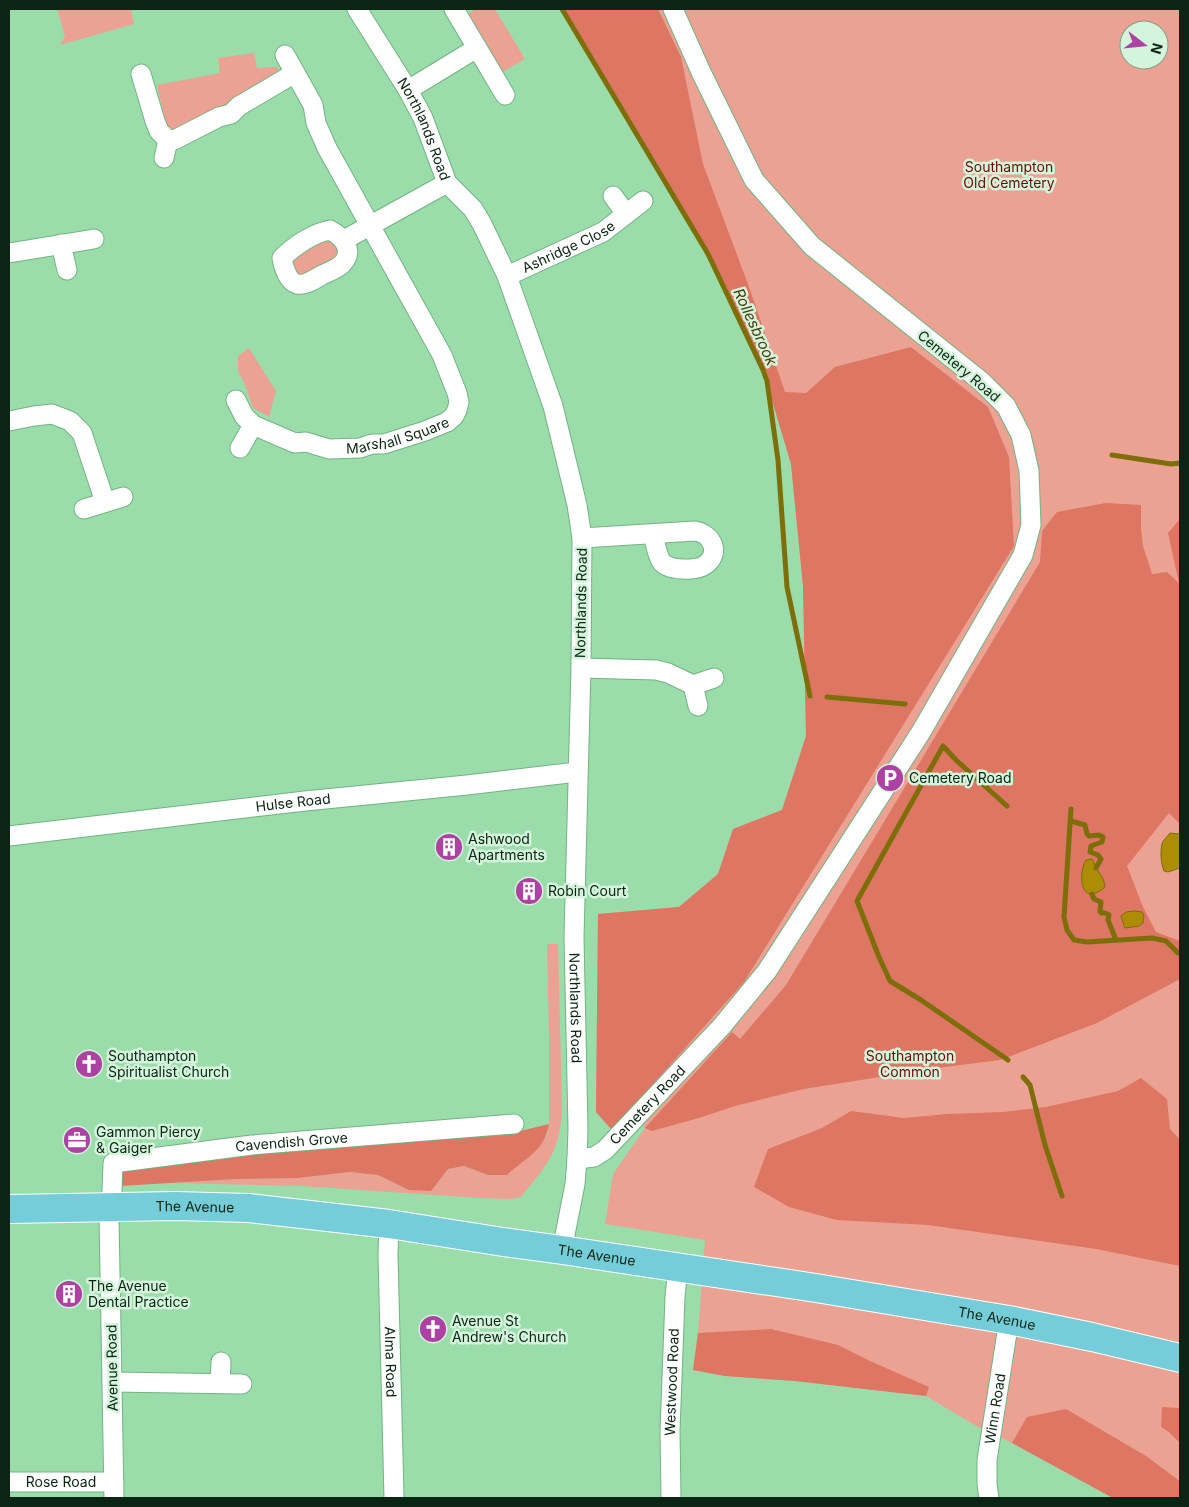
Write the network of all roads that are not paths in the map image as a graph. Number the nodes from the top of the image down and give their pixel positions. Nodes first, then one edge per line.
1 (357, 9) edge
2 (454, 9) edge
3 (673, 9) edge
4 (477, 48) junction
5 (285, 55) dead end
6 (295, 73) junction
7 (141, 74) dead end
8 (408, 90) junction
9 (505, 94) dead end
10 (446, 184) junction
11 (613, 196) dead end
12 (643, 201) dead end
13 (626, 214) junction
14 (372, 226) junction
15 (94, 239) dead end
16 (344, 240) dead end
17 (61, 244) junction
18 (9, 252) edge
19 (67, 270) dead end
20 (507, 276) junction
21 (236, 400) dead end
22 (9, 422) edge
23 (252, 425) junction
24 (240, 448) dead end
25 (123, 497) dead end
26 (105, 502) junction
27 (84, 509) dead end
28 (653, 535) dead end
29 (582, 538) junction
30 (581, 668) junction
31 (714, 678) dead end
32 (693, 685) junction
33 (698, 706) dead end
34 (578, 772) junction
35 (9, 836) edge
36 (514, 1124) dead end
37 (577, 1159) junction
38 (110, 1207) junction
39 (9, 1209) edge
40 (389, 1224) junction
41 (562, 1250) junction
42 (678, 1267) junction
43 (1010, 1320) junction
44 (1180, 1358) edge
45 (221, 1362) dead end
46 (112, 1382) junction
47 (220, 1383) junction
48 (242, 1384) dead end
49 (9, 1482) edge
50 (114, 1490) edge
51 (394, 1498) edge
52 (671, 1498) edge
53 (989, 1498) edge

1 - 8 street, Northlands Road
2 - 4 street
3 - 37 street, Cemetery Road
4 - 8 street
4 - 9 street
5 - 6 street, Marshall Square
6 - 7 street
6 - 14 street, Marshall Square
8 - 10 street, Northlands Road
10 - 14 street
10 - 20 street, Northlands Road
11 - 13 street, Ashridge Close
12 - 13 street, Ashridge Close
13 - 20 street, Ashridge Close
14 - 16 street
14 - 23 street, Marshall Square
15 - 17 street
17 - 18 street
17 - 19 street
20 - 29 street, Northlands Road
21 - 23 street
22 - 26 street
23 - 24 street
25 - 26 street
26 - 27 street
28 - 29 street
29 - 30 street, Northlands Road
30 - 32 street
30 - 34 street, Northlands Road
31 - 32 street
32 - 33 street
34 - 35 street, Hulse Road
34 - 37 street, Northlands Road
36 - 38 street, Cavendish Grove
37 - 41 street, Northlands Road
38 - 39 main road, The Avenue
38 - 40 main road, The Avenue
38 - 46 street, Avenue Road
40 - 41 main road, The Avenue
40 - 51 street, Alma Road
41 - 42 main road, The Avenue
42 - 43 main road, The Avenue
42 - 52 street, Westwood Road
43 - 44 main road, The Avenue
43 - 53 street, Winn Road
45 - 47 street
46 - 47 street
46 - 50 street, Avenue Road
47 - 48 street
49 - 50 street, Rose Road

